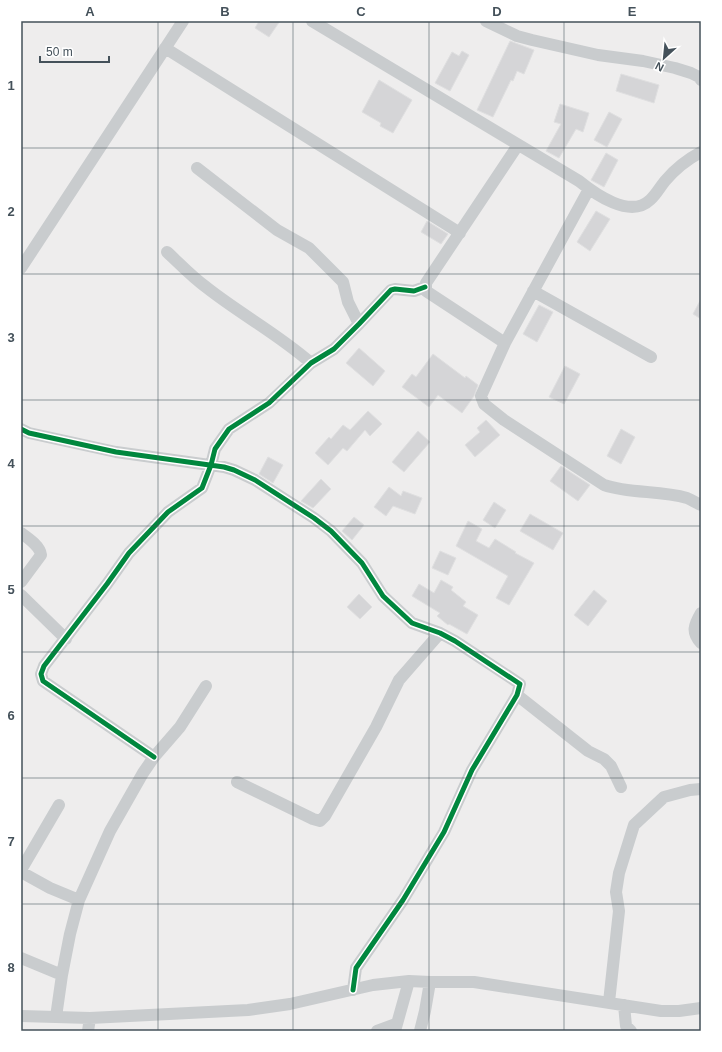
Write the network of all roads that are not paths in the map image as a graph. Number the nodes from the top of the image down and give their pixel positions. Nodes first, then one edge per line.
1 (183, 21) edge
2 (312, 21) edge
3 (486, 21) edge
4 (165, 48) junction
5 (701, 80) edge
6 (518, 145) junction
7 (701, 152) edge
8 (197, 168) dead end
9 (589, 189) junction
10 (460, 233) junction
11 (167, 252) dead end
12 (21, 268) edge
13 (425, 287) junction
14 (533, 291) junction
15 (359, 324) junction
16 (505, 343) junction
17 (651, 357) dead end
18 (311, 364) junction
19 (21, 429) edge
20 (211, 465) junction
21 (701, 505) edge
22 (21, 533) edge
23 (21, 582) edge
24 (21, 595) edge
25 (701, 613) edge
26 (440, 633) junction
27 (66, 639) junction
28 (701, 643) edge
29 (206, 686) dead end
30 (517, 695) junction
31 (154, 757) junction
32 (237, 782) dead end
33 (700, 785) edge
34 (621, 787) dead end
35 (59, 805) dead end
36 (21, 871) edge
37 (79, 900) junction
38 (21, 958) edge
39 (62, 975) junction
40 (409, 980) junction
41 (430, 982) junction
42 (353, 990) junction
43 (609, 1002) junction
44 (624, 1006) junction
45 (701, 1008) edge
46 (21, 1016) edge
47 (56, 1017) junction
48 (90, 1018) junction
49 (396, 1028) edge
50 (88, 1031) edge
51 (376, 1031) edge
52 (420, 1031) edge
53 (631, 1031) edge

1 - 4 street
2 - 6 street
3 - 5 street
4 - 10 street
4 - 12 street
6 - 9 street
6 - 10 street
7 - 9 street
8 - 15 street
9 - 14 street
10 - 13 street
11 - 18 street
13 - 15 street
13 - 16 street
14 - 16 street
14 - 17 street
15 - 18 street
16 - 21 street
18 - 20 street
19 - 20 street
20 - 26 street
20 - 27 street
22 - 23 street
24 - 27 street
25 - 28 street
26 - 30 street
26 - 32 street
27 - 31 street
29 - 31 street
30 - 34 street
30 - 42 street
31 - 37 street
33 - 43 street
35 - 36 street
36 - 37 street
37 - 39 street
38 - 39 street
39 - 47 street
40 - 41 street
40 - 42 street
40 - 49 street
41 - 43 street
41 - 52 street
42 - 48 street
43 - 44 street
44 - 45 street
44 - 53 street
46 - 47 street
47 - 48 street
48 - 50 street
49 - 51 street

